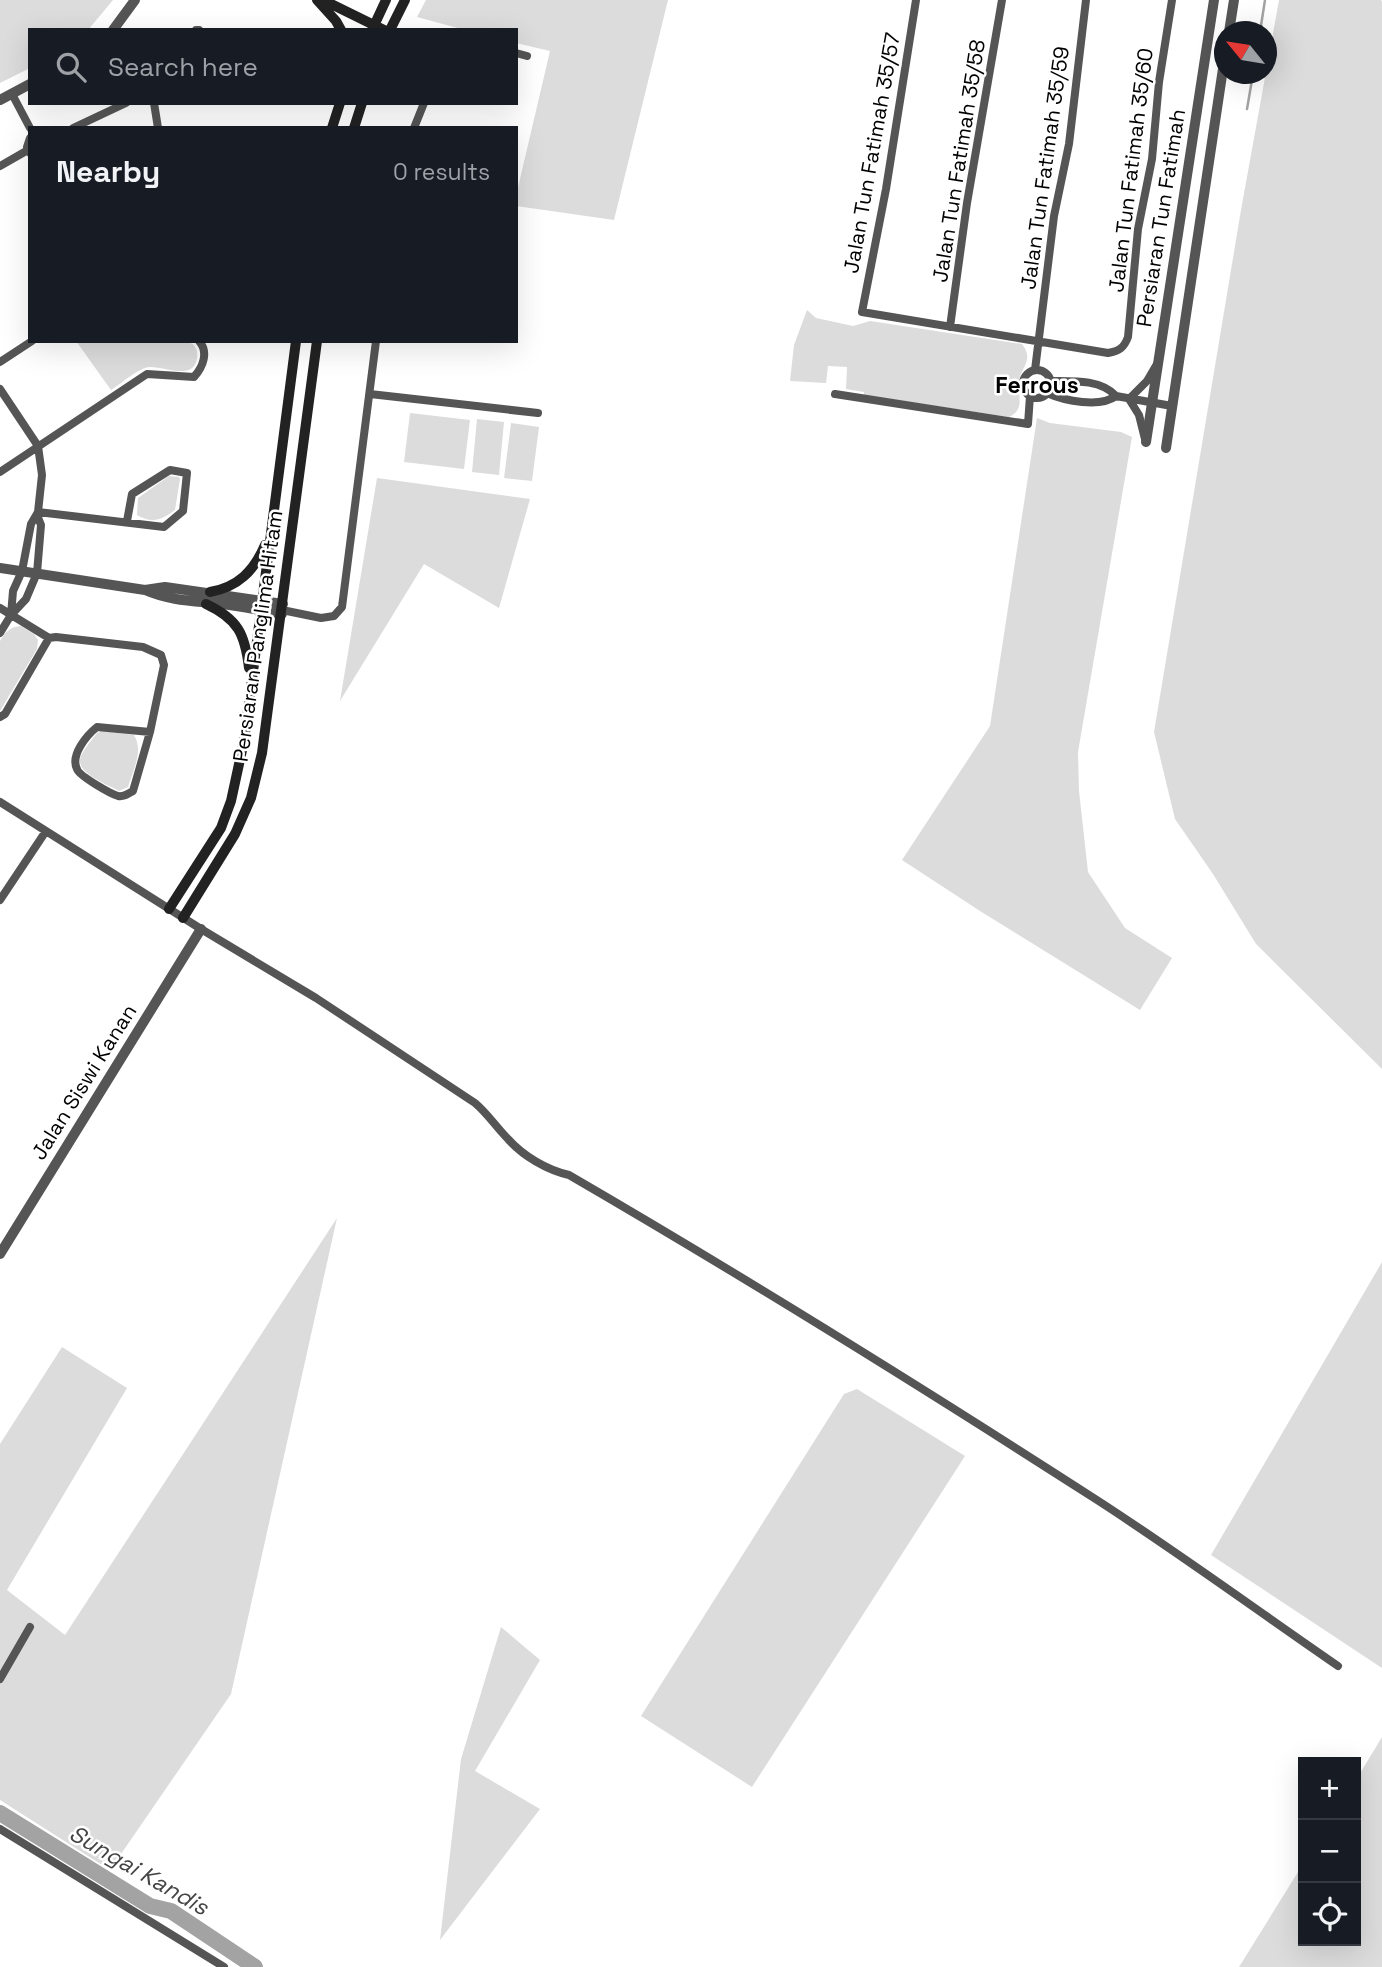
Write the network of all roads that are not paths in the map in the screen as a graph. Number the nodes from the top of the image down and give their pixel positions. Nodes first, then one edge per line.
1 (135, 0) edge
2 (317, 0) edge
3 (323, 0) edge
4 (388, 0) edge
5 (916, 0) edge
6 (1002, 0) edge
7 (1086, 0) edge
8 (1172, 0) edge
9 (1214, 0) edge
10 (1234, 0) edge
11 (404, 3) edge
12 (1231, 21) edge
13 (114, 28) edge
14 (340, 28) edge
15 (377, 28) edge
16 (391, 28) edge
17 (518, 54) edge
18 (527, 56) dead end
19 (1221, 84) edge
20 (28, 86) edge
21 (12, 94) junction
22 (0, 100) edge
23 (122, 105) edge
24 (154, 105) edge
25 (339, 105) edge
26 (361, 105) edge
27 (423, 105) edge
28 (29, 126) edge
29 (77, 126) edge
30 (158, 126) edge
31 (333, 126) edge
32 (355, 126) edge
33 (415, 126) edge
34 (28, 152) edge
35 (0, 166) edge
36 (950, 327) junction
37 (1037, 341) junction
38 (29, 343) edge
39 (200, 343) edge
40 (296, 343) edge
41 (317, 343) edge
42 (376, 343) edge
43 (0, 362) edge
44 (1158, 363) junction
45 (1035, 370) junction
46 (1050, 381) junction
47 (0, 389) edge
48 (1047, 393) junction
49 (370, 394) junction
50 (835, 394) dead end
51 (1030, 396) junction
52 (1116, 396) junction
53 (1129, 399) junction
54 (1152, 402) junction
55 (1172, 406) junction
56 (538, 413) dead end
57 (1146, 442) joint
58 (38, 446) junction
59 (1166, 448) dead end
60 (0, 472) edge
61 (38, 513) junction
62 (127, 521) junction
63 (271, 530) junction
64 (0, 568) edge
65 (22, 571) junction
66 (37, 573) junction
67 (145, 590) junction
68 (210, 593) junction
69 (206, 604) junction
70 (261, 606) junction
71 (0, 608) edge
72 (282, 610) junction
73 (11, 615) junction
74 (0, 633) edge
75 (49, 638) junction
76 (251, 685) junction
77 (0, 717) edge
78 (150, 732) junction
79 (0, 802) edge
80 (46, 831) junction
81 (0, 900) edge
82 (170, 909) junction
83 (183, 918) junction
84 (201, 929) junction
85 (0, 1254) edge
86 (30, 1627) dead end
87 (1338, 1666) dead end
88 (0, 1679) edge
89 (0, 1829) edge
90 (224, 1967) edge

1 - 13 street
2 - 14 main road
3 - 15 main road
4 - 11 main road
4 - 15 main road
5 - 36 street, Jalan Tun Fatimah 35/57
6 - 36 street, Jalan Tun Fatimah 35/58
7 - 37 street, Jalan Tun Fatimah 35/59
8 - 37 street, Jalan Tun Fatimah 35/60
9 - 44 street, Persiaran Tun Fatimah
10 - 12 street
11 - 16 main road
17 - 18 street
19 - 55 street, Persiaran Tun Fatimah
20 - 21 street
21 - 22 street
21 - 28 street
23 - 29 street
24 - 30 street
25 - 31 main road
26 - 32 main road
27 - 33 street
34 - 35 street
36 - 37 street
37 - 45 street, Jalan Tun Fatimah 35/59
38 - 43 street
39 - 58 street
40 - 63 main road, Persiaran Panglima Hitam
41 - 72 main road, Persiaran Panglima Hitam
42 - 49 street
44 - 53 street
44 - 54 street, Persiaran Tun Fatimah
45 - 46 street
45 - 51 street
46 - 48 street
46 - 52 street
47 - 58 street
48 - 51 street
48 - 52 street
49 - 56 street
49 - 72 street
50 - 51 street
52 - 53 street
53 - 54 street
53 - 57 street
54 - 55 street
54 - 57 street, Persiaran Tun Fatimah
55 - 59 street, Persiaran Tun Fatimah
58 - 60 street
58 - 61 street
61 - 62 street
61 - 65 street
61 - 66 street
62 - 62 street
63 - 68 main road
63 - 70 main road, Persiaran Panglima Hitam
64 - 65 street
65 - 66 street
65 - 73 street
66 - 67 street
66 - 73 street
67 - 68 street
67 - 69 street
68 - 70 street
69 - 70 street
69 - 76 main road
70 - 72 street
70 - 76 main road, Persiaran Panglima Hitam
71 - 73 street
72 - 83 main road, Persiaran Panglima Hitam
73 - 74 street
73 - 75 street
75 - 77 street
75 - 78 street
76 - 82 main road, Persiaran Panglima Hitam
78 - 78 street
79 - 80 street
80 - 81 street
80 - 82 street
82 - 83 street
83 - 84 street
84 - 85 street, Jalan Siswi Kanan
84 - 87 street
86 - 88 street
89 - 90 street

